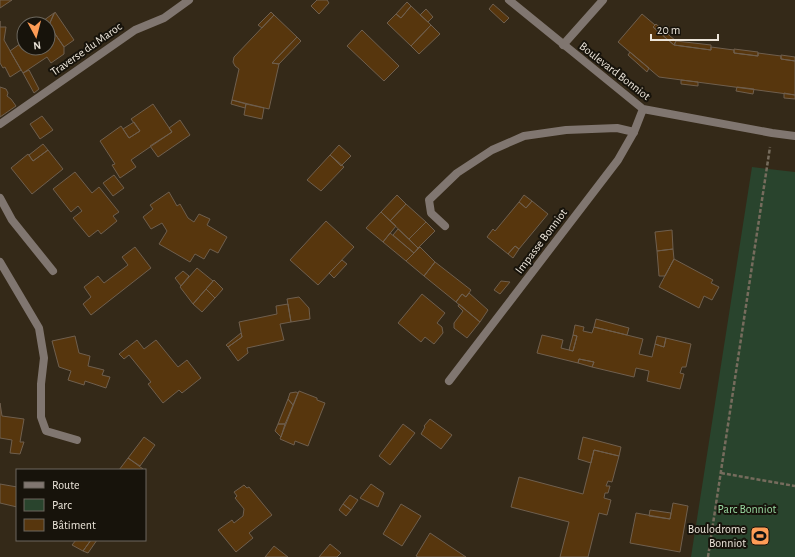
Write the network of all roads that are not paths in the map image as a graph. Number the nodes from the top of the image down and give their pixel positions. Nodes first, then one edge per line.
1 (189, 0) edge
2 (509, 0) edge
3 (603, 0) edge
4 (563, 45) junction
5 (643, 109) junction
6 (0, 124) edge
7 (634, 132) junction
8 (795, 136) edge
9 (0, 198) edge
10 (445, 226) dead end
11 (0, 262) edge
12 (53, 272) dead end
13 (449, 381) dead end
14 (77, 440) dead end

1 - 6 street, Traverse du Maroc
2 - 4 street, Boulevard Bonniot
3 - 4 street
4 - 5 street, Boulevard Bonniot
5 - 7 street, Impasse Bonniot
5 - 8 street, Boulevard Bonniot
7 - 10 street
7 - 13 street, Impasse Bonniot
9 - 12 street
11 - 14 street

